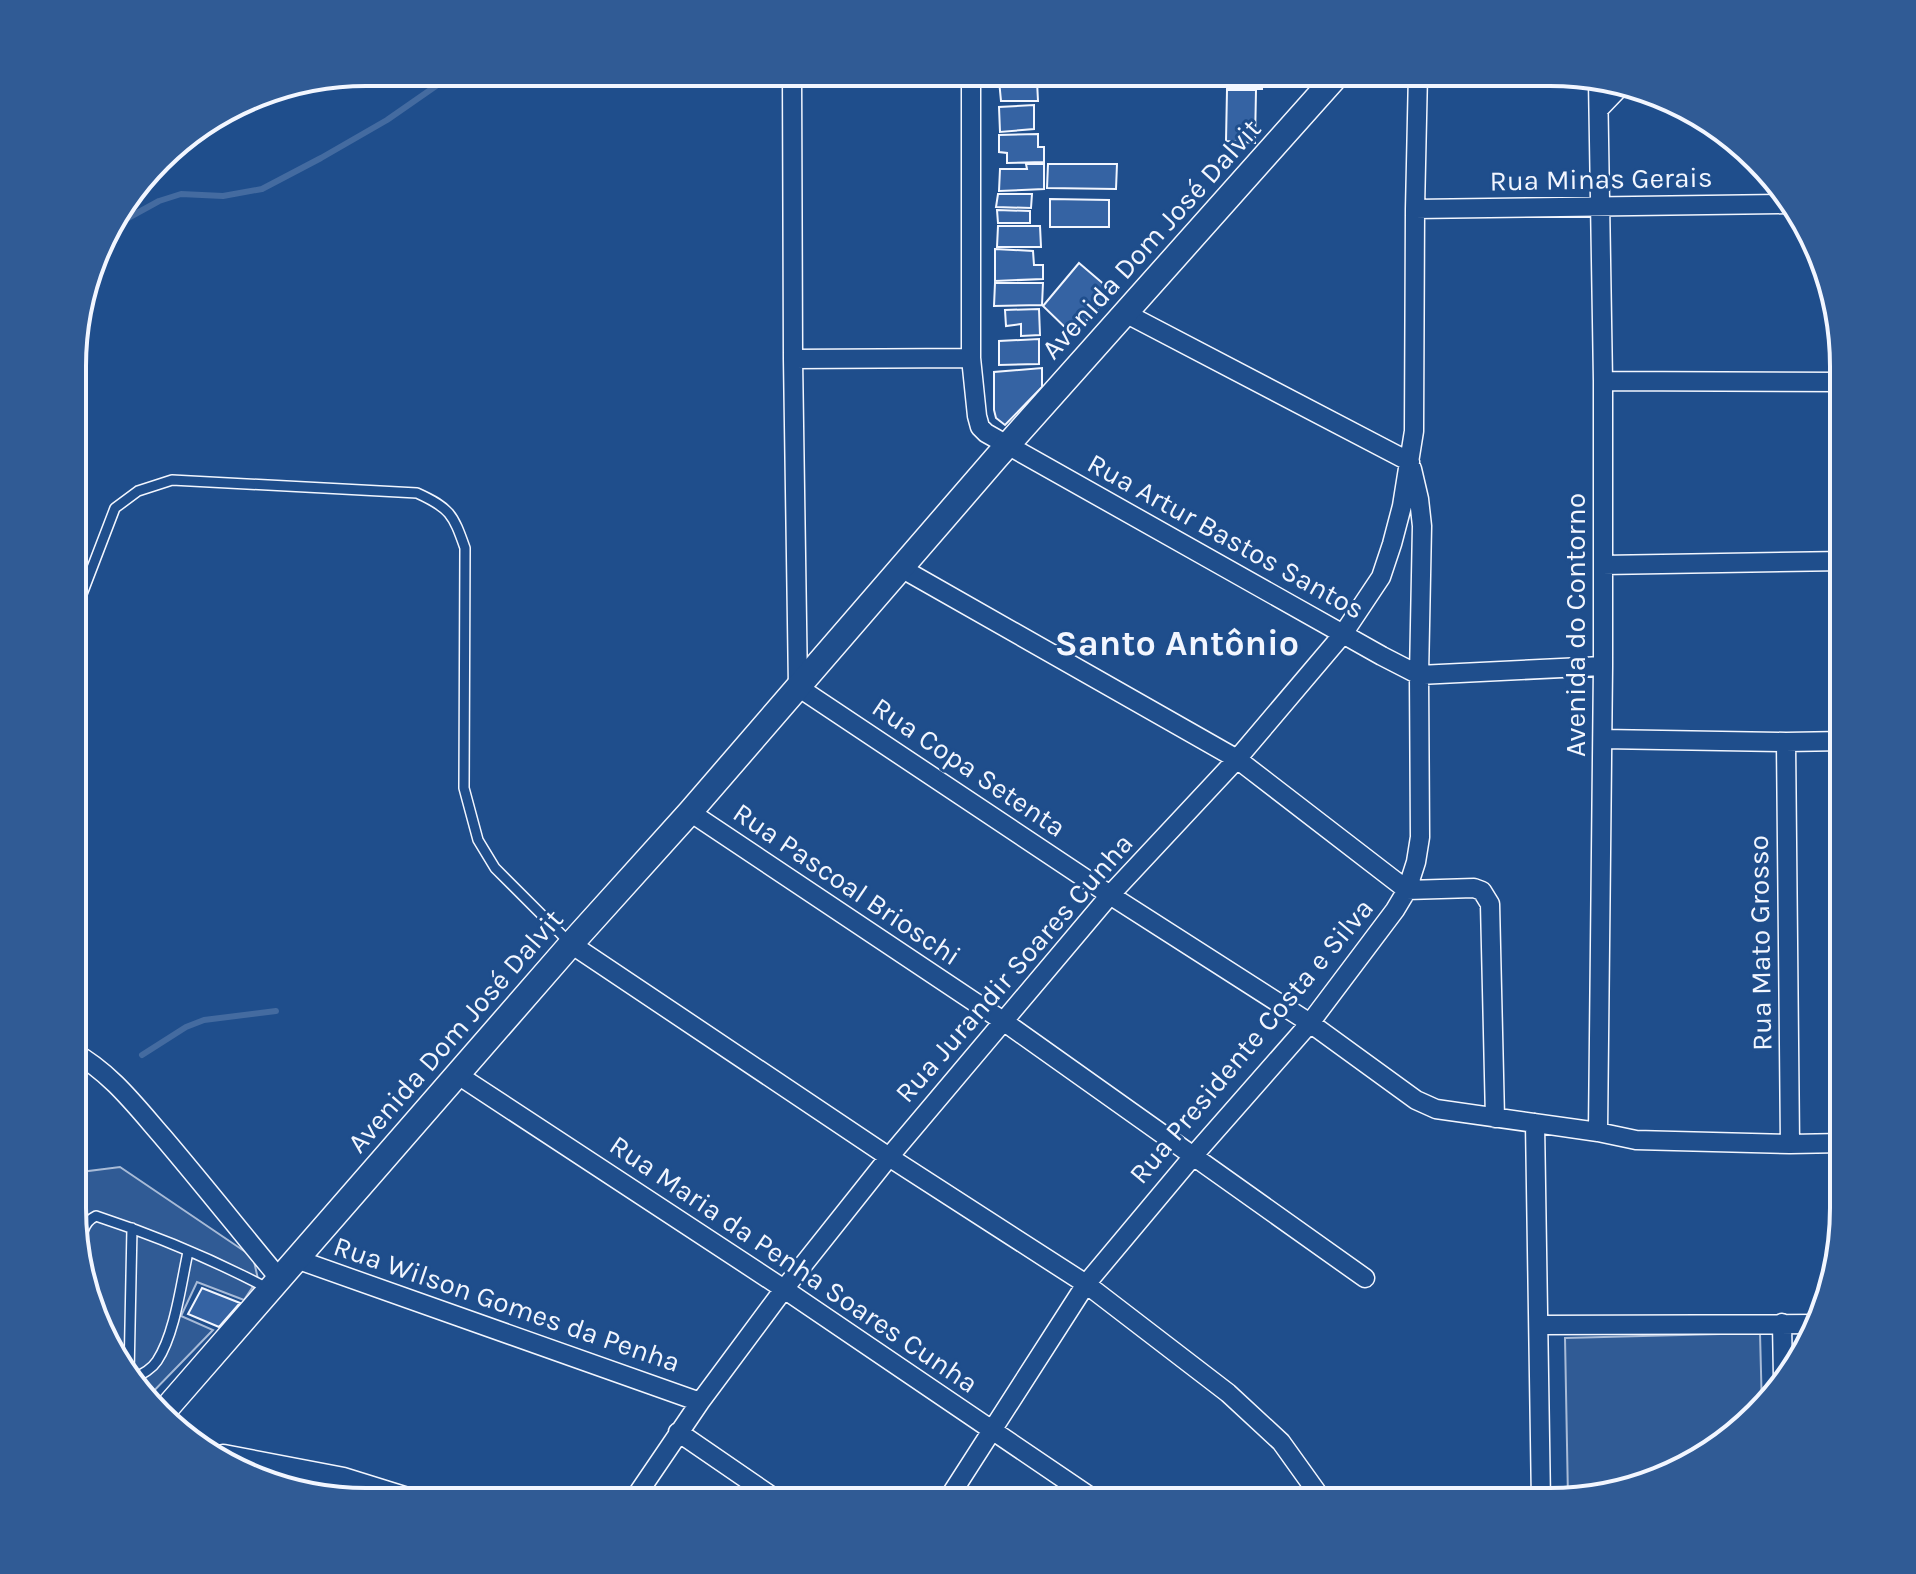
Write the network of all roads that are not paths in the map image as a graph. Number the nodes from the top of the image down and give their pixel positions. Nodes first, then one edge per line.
1 (792, 86) edge
2 (971, 87) edge
3 (1327, 87) edge
4 (1418, 87) edge
5 (1598, 90) edge
6 (1614, 94) edge
7 (1599, 109) junction
8 (1777, 203) edge
9 (1600, 208) junction
10 (1415, 209) junction
11 (1125, 313) junction
12 (971, 358) junction
13 (793, 359) junction
14 (1603, 381) junction
15 (1829, 382) edge
16 (1007, 445) junction
17 (1410, 462) junction
18 (1829, 561) edge
19 (1603, 565) junction
20 (901, 568) junction
21 (86, 583) edge
22 (1343, 634) junction
23 (1603, 666) junction
24 (1419, 675) junction
25 (798, 687) junction
26 (1603, 739) junction
27 (1829, 741) edge
28 (1786, 742) junction
29 (1237, 759) junction
30 (690, 812) junction
31 (1407, 890) junction
32 (1110, 895) junction
33 (571, 944) junction
34 (1003, 1021) junction
35 (1310, 1023) junction
36 (87, 1059) edge
37 (458, 1075) junction
38 (1495, 1118) junction
39 (1535, 1123) junction
40 (1598, 1132) junction
41 (1830, 1143) edge
42 (1790, 1144) junction
43 (1194, 1155) junction
44 (889, 1157) junction
45 (87, 1221) edge
46 (132, 1228) junction
47 (188, 1252) junction
48 (296, 1259) junction
49 (1365, 1278) dead end
50 (274, 1284) junction
51 (1086, 1284) junction
52 (784, 1289) junction
53 (1782, 1323) junction
54 (1805, 1324) edge
55 (1539, 1325) junction
56 (130, 1358) edge
57 (1783, 1363) edge
58 (141, 1374) edge
59 (700, 1402) junction
60 (168, 1406) edge
61 (991, 1430) junction
62 (678, 1432) junction
63 (255, 1465) edge
64 (1076, 1487) edge
65 (1313, 1487) edge
66 (1541, 1487) edge
67 (361, 1488) edge
68 (641, 1488) edge
69 (759, 1488) edge
70 (955, 1488) edge

1 - 13 street
2 - 12 street
3 - 11 street, Avenida Dom José Dalvit
4 - 10 street
5 - 7 street, Avenida do Contorno
6 - 7 street
7 - 9 street, Avenida do Contorno
8 - 9 street, Rua Minas Gerais
9 - 10 street, Rua Minas Gerais
9 - 14 street, Avenida do Contorno
10 - 17 street
11 - 16 street, Avenida Dom José Dalvit
11 - 17 street
12 - 13 street
12 - 16 street
13 - 25 street
14 - 15 street
14 - 19 street, Avenida do Contorno
16 - 20 street, Avenida Dom José Dalvit
16 - 22 street, Rua Artur Bastos Santos
17 - 22 street, Rua Jurandir Soares Cunha
17 - 24 street, Rua Presidente Costa e Silva
18 - 19 street
19 - 23 street, Avenida do Contorno
20 - 25 street, Avenida Dom José Dalvit
20 - 29 street
21 - 33 lane
22 - 24 street, Rua Artur Bastos Santos
22 - 29 street, Rua Jurandir Soares Cunha
23 - 24 street
23 - 26 street, Avenida do Contorno
24 - 31 street, Rua Presidente Costa e Silva
25 - 30 street, Avenida Dom José Dalvit
25 - 32 street, Rua Copa Setenta
26 - 28 street
26 - 40 street, Avenida do Contorno
27 - 28 street
28 - 42 street, Rua Mato Grosso
29 - 31 street
29 - 32 street, Rua Jurandir Soares Cunha
30 - 33 street, Avenida Dom José Dalvit
30 - 34 street, Rua Pascoal Brioschi
31 - 35 street, Rua Presidente Costa e Silva
31 - 38 street
32 - 34 street, Rua Jurandir Soares Cunha
32 - 35 street, Rua Copa Setenta
33 - 37 street, Avenida Dom José Dalvit
33 - 44 street
34 - 43 street, Rua Pascoal Brioschi
34 - 44 street, Rua Jurandir Soares Cunha
35 - 38 street, Rua Copa Setenta
35 - 43 street, Rua Presidente Costa e Silva
36 - 50 street
37 - 48 street, Avenida Dom José Dalvit
37 - 52 street, Rua Maria da Penha Soares Cunha
38 - 39 street, Rua Copa Setenta
39 - 40 street, Rua Copa Setenta
39 - 55 street
40 - 42 street
41 - 42 street
43 - 49 street, Rua Pascoal Brioschi
43 - 51 street, Rua Presidente Costa e Silva
44 - 51 street
44 - 52 street, Rua Jurandir Soares Cunha
45 - 46 lane
46 - 47 lane
46 - 56 lane
47 - 50 lane
47 - 58 lane
48 - 50 street, Avenida Dom José Dalvit
48 - 59 street, Rua Wilson Gomes da Penha
50 - 60 street, Avenida Dom José Dalvit
51 - 61 street, Rua Presidente Costa e Silva
51 - 65 street
52 - 59 street, Rua Jurandir Soares Cunha
52 - 61 street, Rua Maria da Penha Soares Cunha
53 - 54 street
53 - 55 street
53 - 57 street
55 - 66 street
59 - 62 street, Rua Jurandir Soares Cunha
61 - 64 street, Rua Maria da Penha Soares Cunha
61 - 70 street, Rua Presidente Costa e Silva
62 - 68 street, Rua Jurandir Soares Cunha
62 - 69 street
63 - 67 main road

